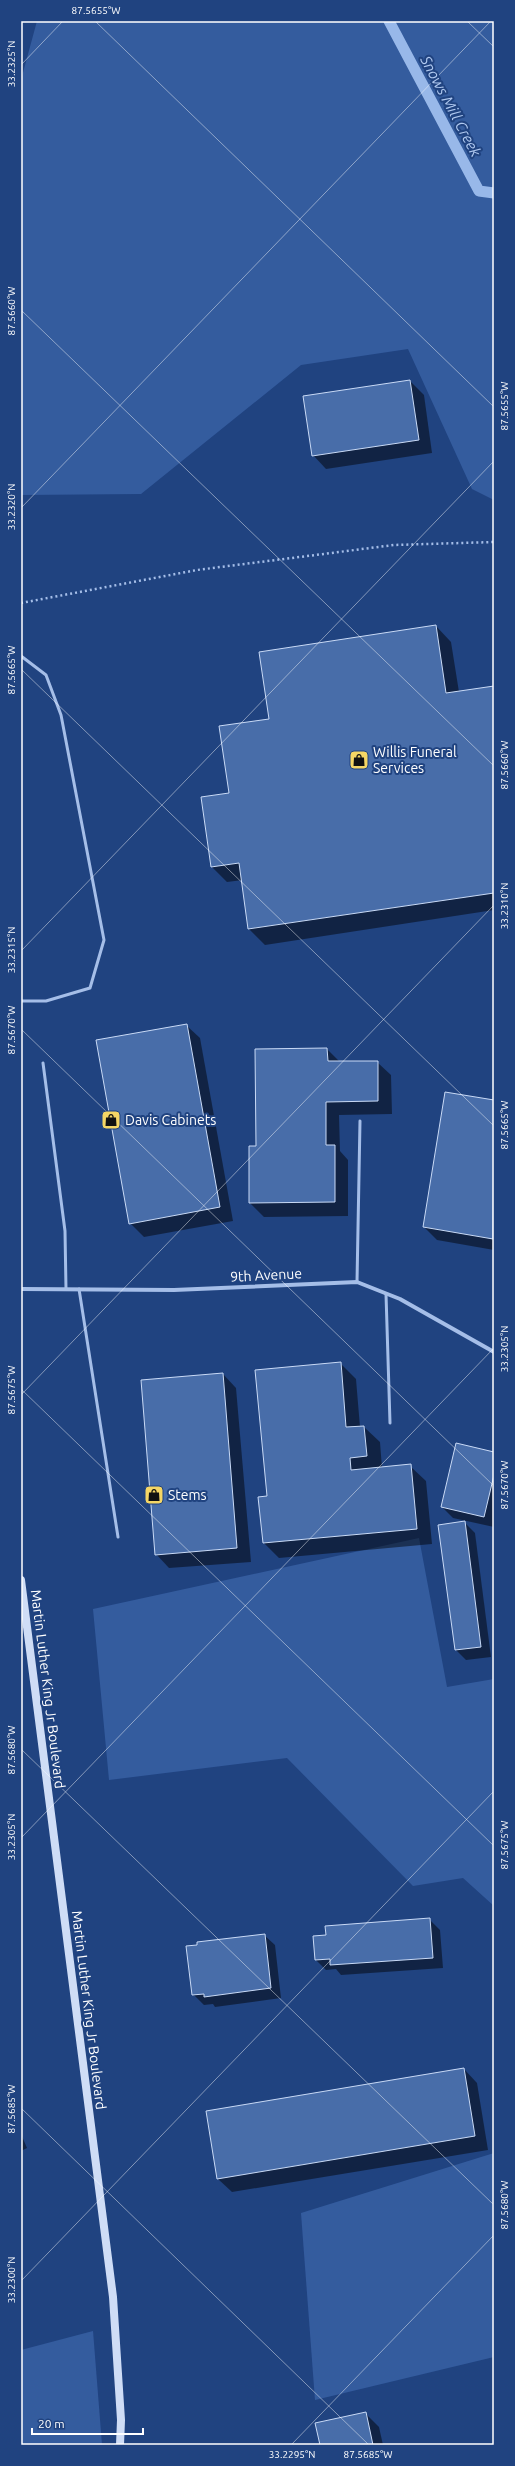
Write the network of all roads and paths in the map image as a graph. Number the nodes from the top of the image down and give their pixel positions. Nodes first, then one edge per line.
1 (494, 542) edge
2 (21, 603) edge
3 (21, 656) edge
4 (21, 1001) edge
5 (43, 1063) dead end
6 (360, 1121) dead end
7 (357, 1282) junction
8 (21, 1289) edge
9 (66, 1289) junction
10 (79, 1289) junction
11 (386, 1294) junction
12 (494, 1352) edge
13 (390, 1422) dead end
14 (118, 1537) dead end
15 (21, 1580) edge
16 (120, 2445) edge

1 - 2 path
3 - 4 lane
5 - 9 lane
6 - 7 lane
7 - 10 street, 9th Avenue
7 - 11 street, 9th Avenue
8 - 9 street, 9th Avenue
9 - 10 street, 9th Avenue
10 - 14 lane
11 - 12 street, 9th Avenue
11 - 13 lane
15 - 16 main road, Martin Luther King Jr Boulevard

